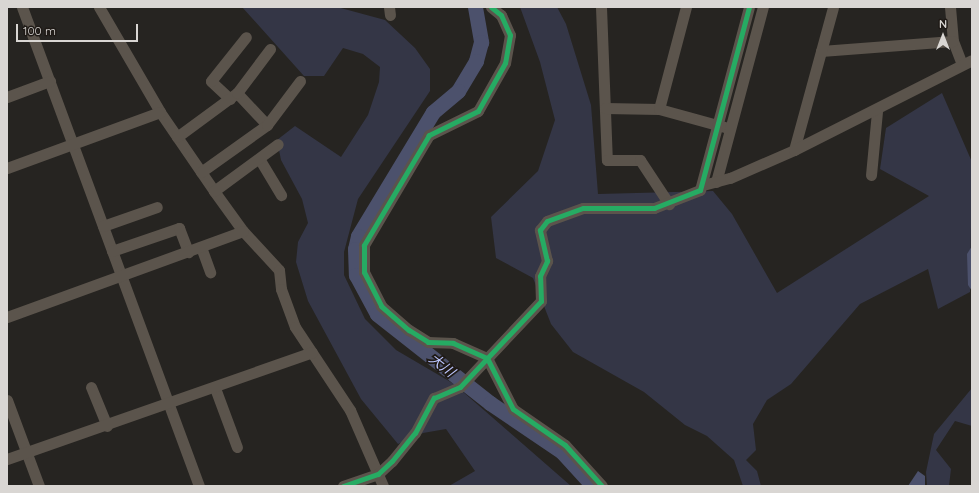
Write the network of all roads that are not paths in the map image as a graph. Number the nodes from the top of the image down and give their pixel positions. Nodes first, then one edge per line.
1 (22, 7) edge
2 (99, 7) edge
3 (491, 7) edge
4 (601, 7) edge
5 (686, 7) edge
6 (749, 7) edge
7 (763, 7) edge
8 (833, 7) edge
9 (950, 7) edge
10 (246, 37) dead end
11 (953, 41) junction
12 (270, 49) dead end
13 (821, 50) junction
14 (967, 62) edge
15 (50, 81) junction
16 (300, 81) dead end
17 (234, 96) junction
18 (7, 97) edge
19 (605, 108) junction
20 (659, 109) junction
21 (877, 110) junction
22 (160, 112) junction
23 (267, 125) junction
24 (724, 127) junction
25 (177, 137) junction
26 (72, 143) junction
27 (278, 144) dead end
28 (794, 150) junction
29 (260, 160) junction
30 (7, 168) edge
31 (201, 172) junction
32 (871, 175) dead end
33 (716, 182) junction
34 (703, 185) junction
35 (214, 191) junction
36 (281, 195) dead end
37 (668, 204) junction
38 (157, 207) dead end
39 (103, 226) junction
40 (243, 231) junction
41 (200, 247) junction
42 (112, 251) junction
43 (188, 252) junction
44 (210, 272) dead end
45 (121, 275) junction
46 (7, 317) edge
47 (312, 352) junction
48 (487, 358) junction
49 (91, 387) dead end
50 (215, 388) junction
51 (7, 400) edge
52 (169, 403) junction
53 (107, 426) junction
54 (237, 448) dead end
55 (26, 452) junction
56 (7, 459) edge
57 (378, 474) junction
58 (39, 486) edge
59 (199, 486) edge
60 (343, 486) edge
61 (383, 486) edge
62 (602, 486) edge

1 - 15 street
2 - 22 street
3 - 48 street
4 - 19 street
5 - 20 street
6 - 24 street
7 - 24 street
8 - 13 street
9 - 11 street
10 - 17 street
11 - 13 street
11 - 14 street
12 - 17 street
13 - 28 street
14 - 21 street
15 - 18 street
15 - 26 street
16 - 23 street
17 - 23 street
17 - 25 street
19 - 20 street
19 - 37 street
20 - 24 street
21 - 28 street
21 - 32 street
22 - 25 street
22 - 26 street
23 - 31 street
24 - 33 street
24 - 34 street
25 - 31 street
26 - 30 street
26 - 39 street
27 - 29 street
28 - 33 street
29 - 35 street
29 - 36 street
31 - 35 street
33 - 34 street
34 - 37 street
35 - 40 street
37 - 48 street
38 - 39 street
39 - 42 street
40 - 41 street
40 - 47 street
41 - 43 street
41 - 44 street
42 - 43 street
42 - 45 street
43 - 45 street
45 - 46 street
45 - 52 street
47 - 50 street
47 - 57 street
48 - 57 street
48 - 62 street
49 - 53 street
50 - 52 street
50 - 54 street
51 - 55 street
52 - 53 street
52 - 59 street
53 - 55 street
55 - 56 street
55 - 58 street
57 - 60 street
57 - 61 street

